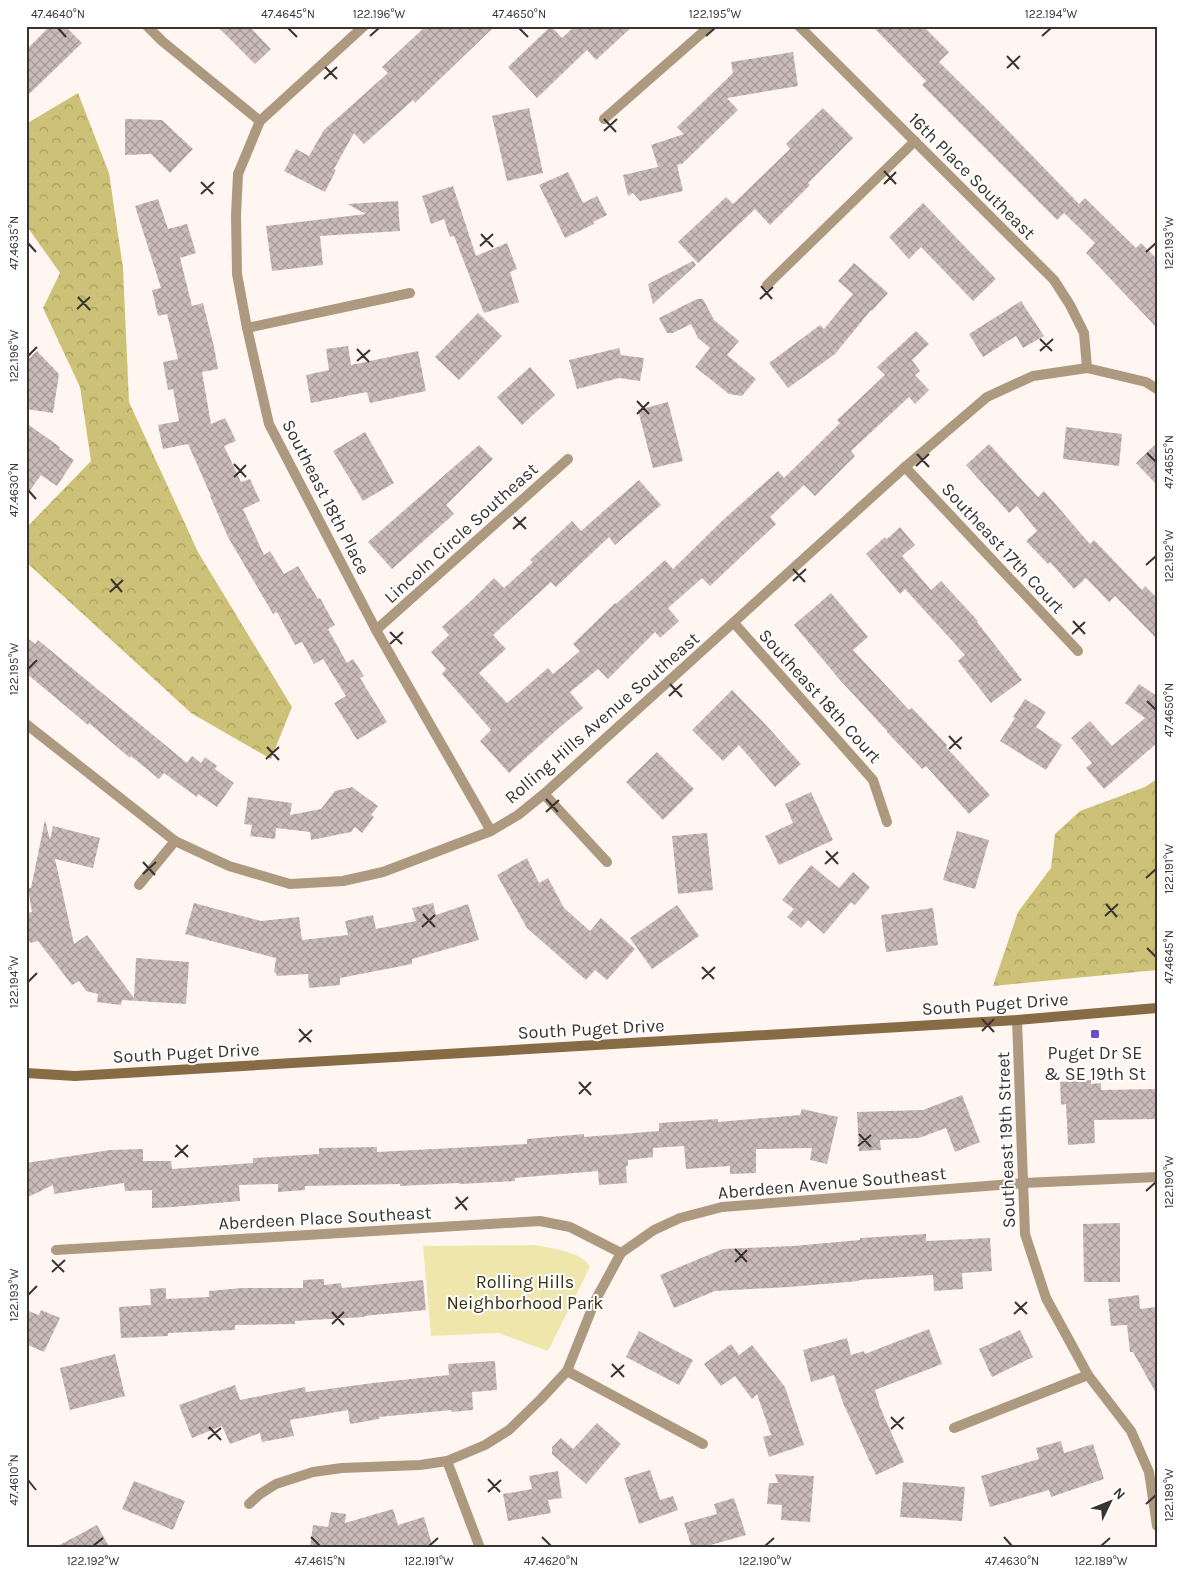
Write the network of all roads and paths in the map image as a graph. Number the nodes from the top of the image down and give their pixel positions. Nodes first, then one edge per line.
1 (147, 26) edge
2 (364, 26) edge
3 (710, 26) edge
4 (799, 26) edge
5 (604, 119) dead end
6 (260, 121) junction
7 (915, 141) junction
8 (767, 284) dead end
9 (410, 293) dead end
10 (246, 328) junction
11 (1087, 368) junction
12 (1157, 389) edge
13 (568, 459) dead end
14 (905, 467) junction
15 (734, 623) junction
16 (376, 630) junction
17 (1078, 651) dead end
18 (26, 724) edge
19 (544, 794) junction
20 (887, 822) dead end
21 (491, 831) junction
22 (175, 841) junction
23 (608, 862) dead end
24 (139, 885) dead end
25 (1157, 1008) edge
26 (1017, 1020) junction
27 (26, 1073) edge
28 (1157, 1177) edge
29 (1024, 1183) junction
30 (56, 1250) dead end
31 (620, 1252) junction
32 (567, 1371) junction
33 (1088, 1375) junction
34 (954, 1428) dead end
35 (703, 1444) dead end
36 (447, 1461) junction
37 (1153, 1470) edge
38 (249, 1504) dead end
39 (1157, 1526) edge
40 (480, 1548) edge

1 - 6 street
2 - 6 street
3 - 5 street
4 - 7 street, 16th Place Southeast
6 - 10 street, Southeast 18th Place
7 - 8 street
7 - 11 street, 16th Place Southeast
9 - 10 street
10 - 16 street, Southeast 18th Place
11 - 12 street, Rolling Hills Avenue Southeast
11 - 14 street, Rolling Hills Avenue Southeast
13 - 16 street, Lincoln Circle Southeast
14 - 15 street, Rolling Hills Avenue Southeast
14 - 17 street, Southeast 17th Court
15 - 19 street, Rolling Hills Avenue Southeast
15 - 20 street, Southeast 18th Court
16 - 21 street, Southeast 18th Place
18 - 22 street, Rolling Hills Avenue Southeast
19 - 21 street, Rolling Hills Avenue Southeast
19 - 23 street
21 - 22 street, Rolling Hills Avenue Southeast
22 - 24 street
25 - 26 street, South Puget Drive
26 - 27 street, South Puget Drive
26 - 29 street, Southeast 19th Street
28 - 29 street, Aberdeen Avenue Southeast
29 - 31 street, Aberdeen Avenue Southeast
29 - 33 street, Southeast 19th Street
30 - 31 street, Aberdeen Place Southeast
31 - 32 street
32 - 35 street
32 - 36 street
33 - 34 street
33 - 37 street, Southeast 19th Street
36 - 38 street
36 - 40 street
37 - 39 street, Southeast 19th Street

